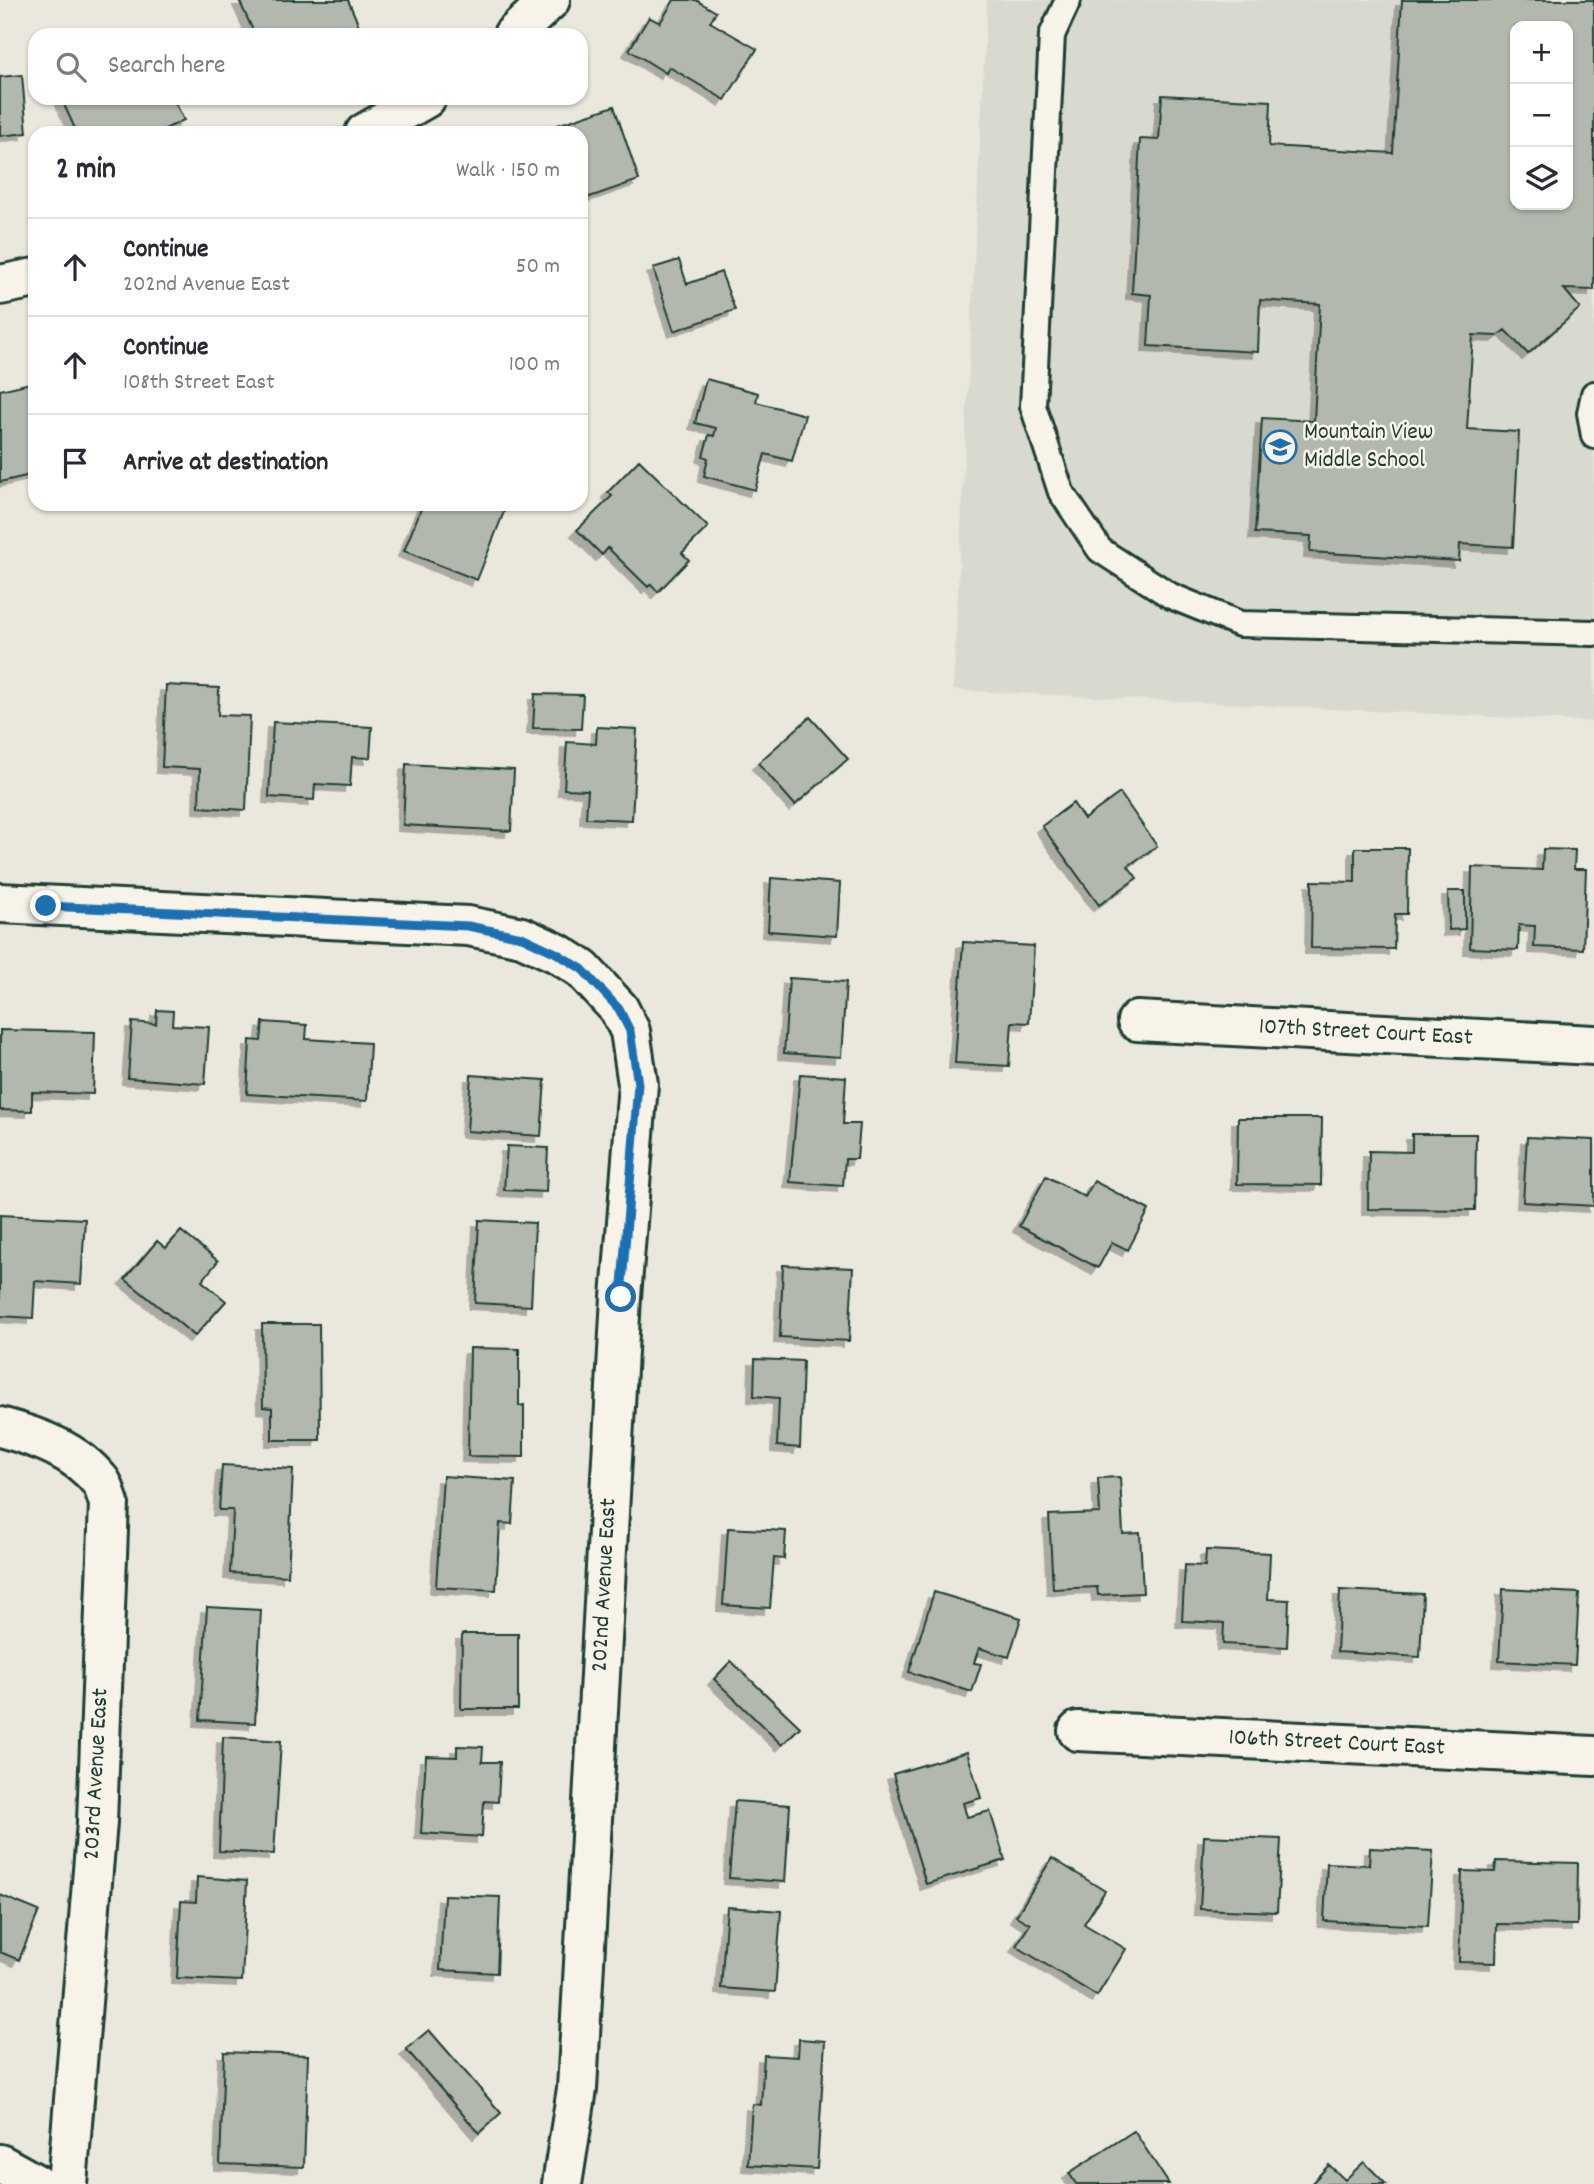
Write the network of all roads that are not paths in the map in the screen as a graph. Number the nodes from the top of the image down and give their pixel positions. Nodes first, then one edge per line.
1 (550, 0) edge
2 (1068, 0) edge
3 (520, 28) edge
4 (412, 115) edge
5 (383, 126) edge
6 (28, 279) edge
7 (0, 285) edge
8 (1594, 394) edge
9 (1594, 436) edge
10 (1594, 633) edge
11 (0, 903) edge
12 (1137, 1021) dead end
13 (1594, 1045) edge
14 (0, 1427) edge
15 (1078, 1731) dead end
16 (1594, 1756) edge
17 (0, 2164) edge
18 (36, 2184) edge
19 (67, 2184) edge
20 (562, 2184) edge

1 - 3 street
2 - 10 lane
4 - 5 street
6 - 7 street
8 - 9 lane
11 - 20 street, 202nd Avenue East
12 - 13 street, 107th Street Court East
14 - 19 street, 203rd Avenue East
15 - 16 street, 106th Street Court East
17 - 18 street

